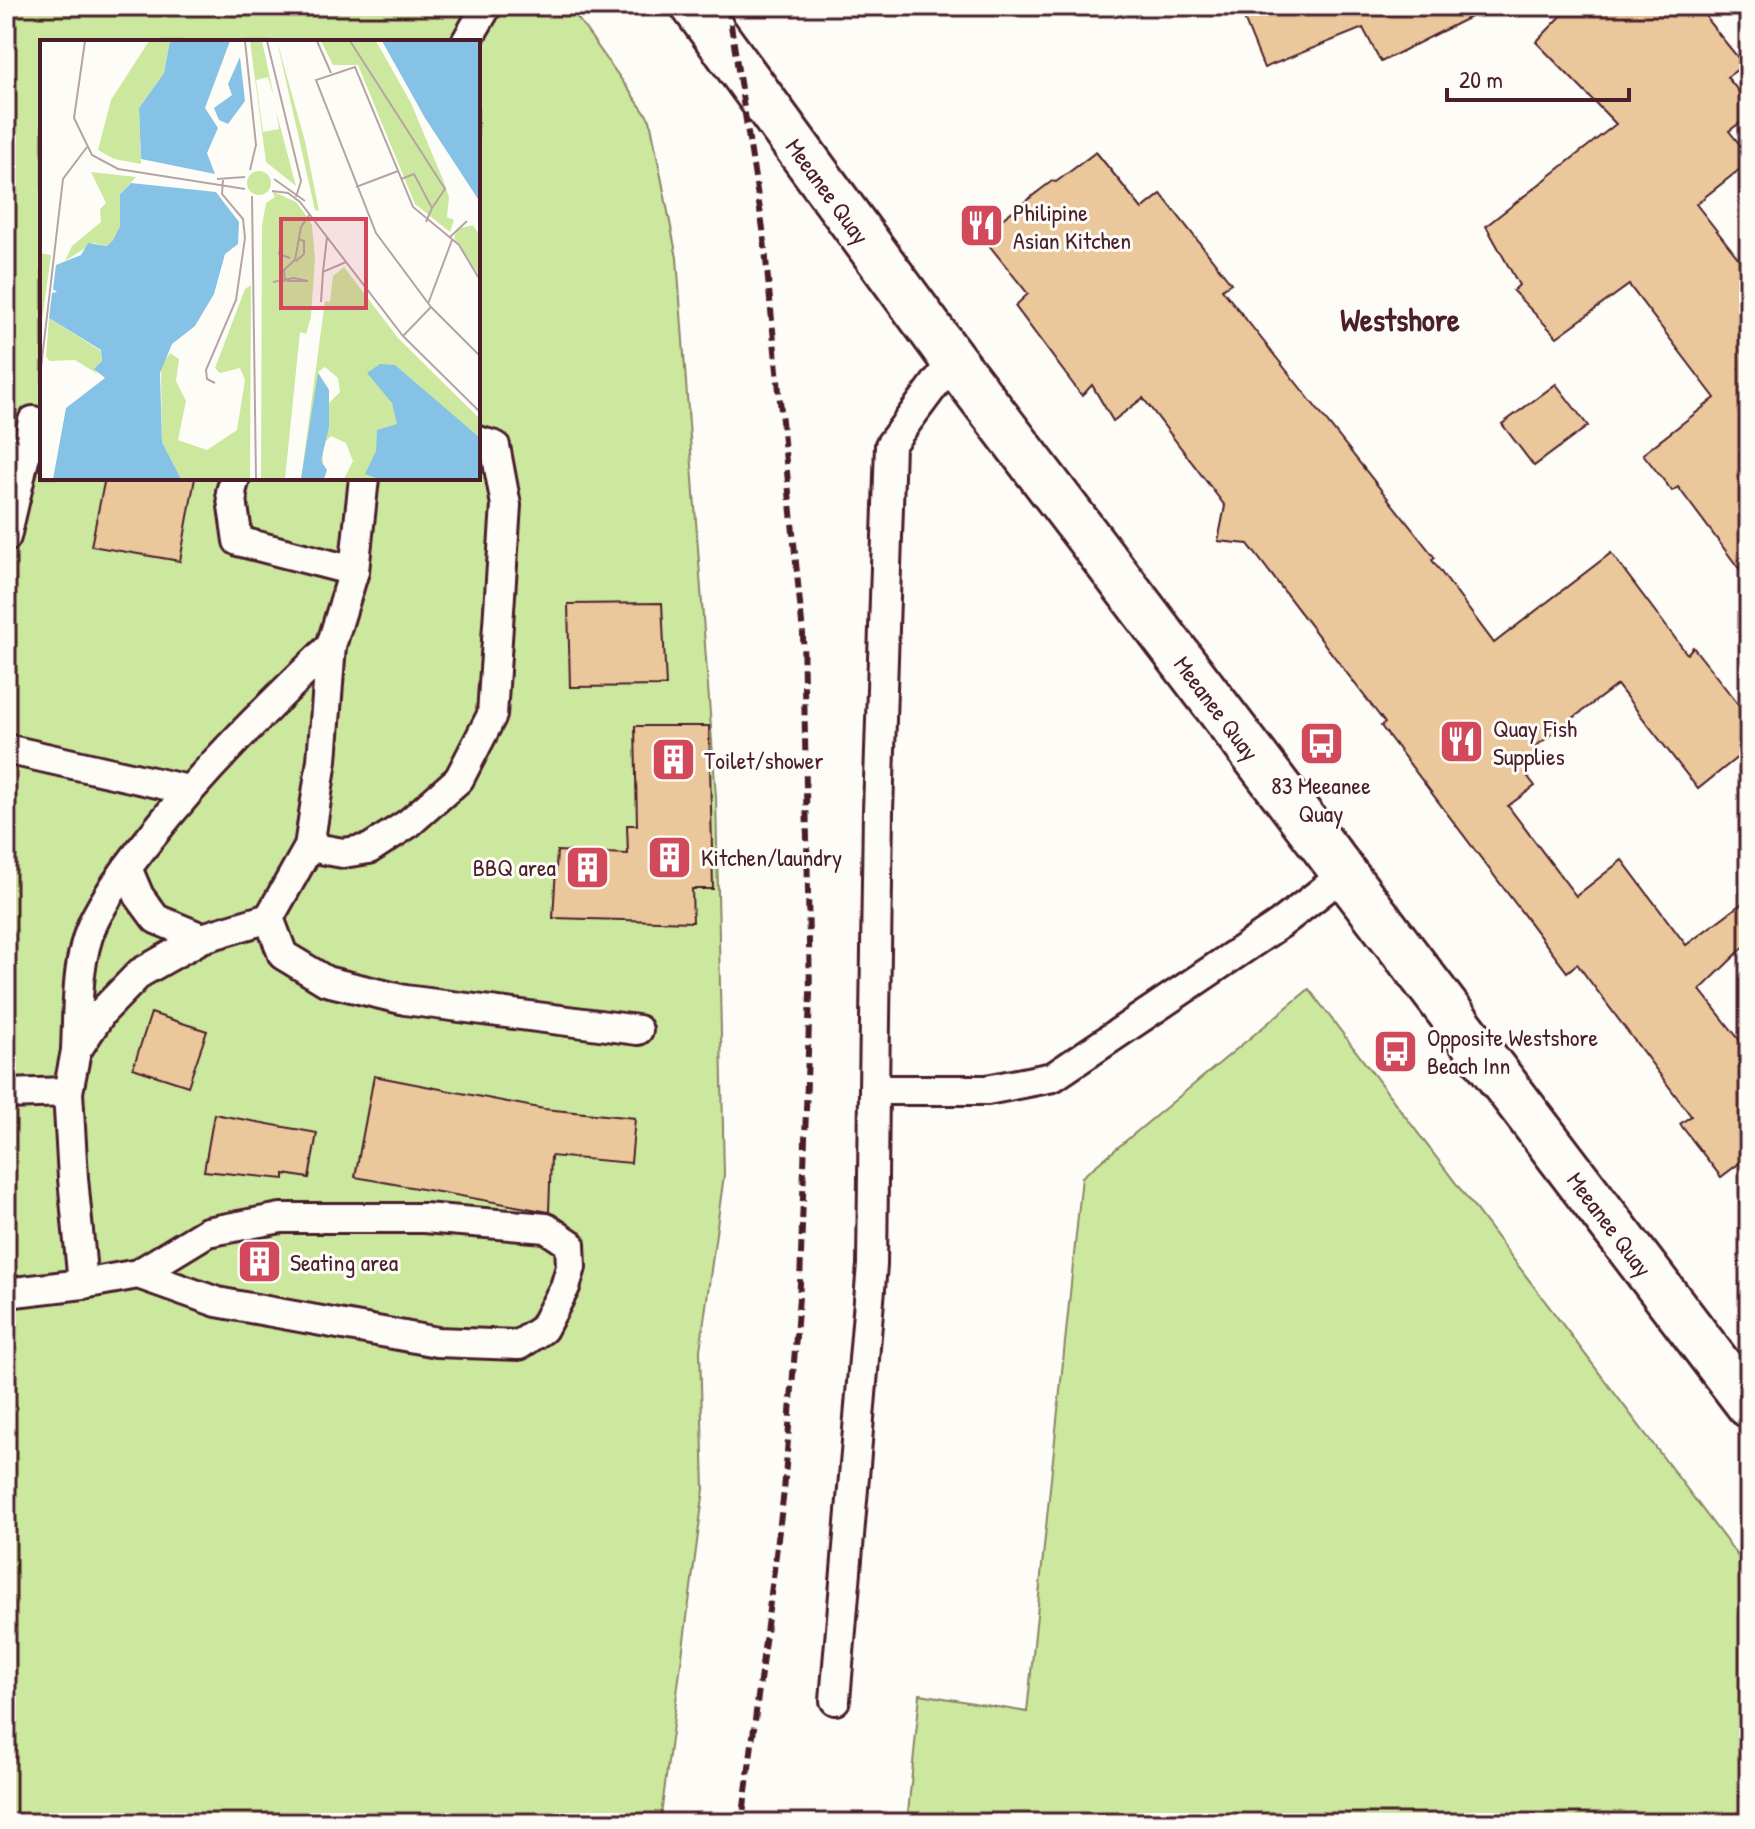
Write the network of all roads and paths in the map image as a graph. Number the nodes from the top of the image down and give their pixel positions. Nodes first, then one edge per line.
1 (487, 6) edge
2 (694, 6) edge
3 (467, 40) edge
4 (953, 360) junction
5 (33, 421) dead end
6 (480, 442) edge
7 (234, 480) edge
8 (364, 480) edge
9 (6, 537) edge
10 (354, 571) junction
11 (331, 646) junction
12 (6, 749) edge
13 (188, 790) junction
14 (309, 847) junction
15 (127, 868) junction
16 (1343, 875) junction
17 (269, 918) junction
18 (202, 938) junction
19 (638, 1030) dead end
20 (76, 1051) junction
21 (874, 1090) junction
22 (68, 1092) junction
23 (6, 1094) edge
24 (138, 1274) junction
25 (83, 1284) junction
26 (6, 1293) edge
27 (1749, 1405) edge
28 (835, 1700) dead end

1 - 3 lane
2 - 4 main road, Meeanee Quay
4 - 16 main road, Meeanee Quay
4 - 21 lane
5 - 9 lane
6 - 14 lane
7 - 10 lane
8 - 10 lane
10 - 11 lane
11 - 13 lane
11 - 14 lane
12 - 13 lane
13 - 15 lane
14 - 17 lane
15 - 18 lane
15 - 20 lane
16 - 21 lane
16 - 27 main road, Meeanee Quay
17 - 18 lane
17 - 19 lane
18 - 20 lane
20 - 22 lane
21 - 28 lane
22 - 23 lane
22 - 25 lane
24 - 24 lane
24 - 25 lane
25 - 26 lane

